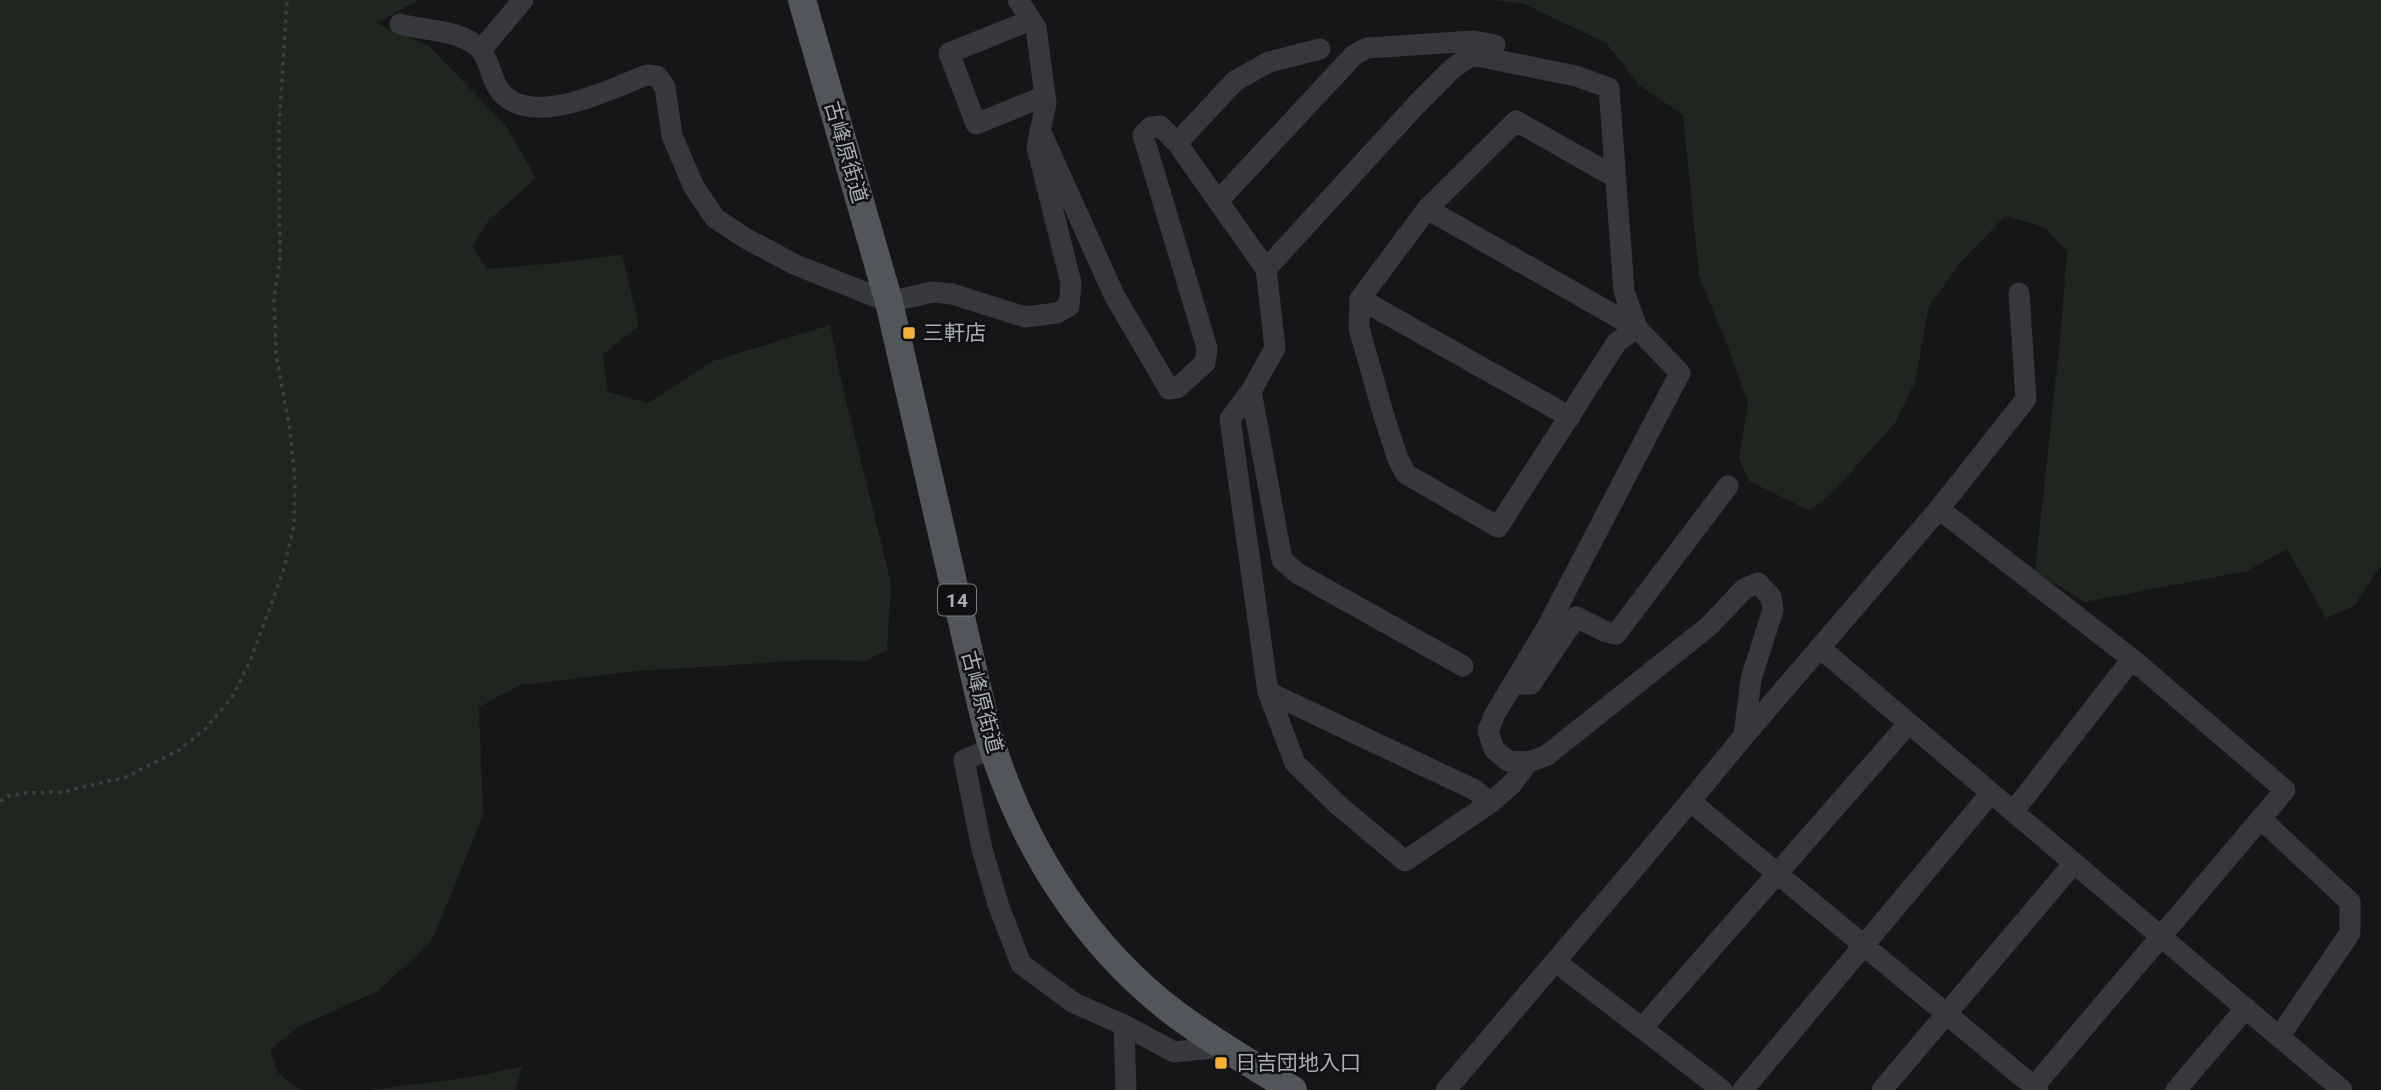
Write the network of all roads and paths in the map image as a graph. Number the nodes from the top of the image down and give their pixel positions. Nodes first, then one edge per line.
1 (287, 0) edge
2 (523, 0) edge
3 (802, 0) edge
4 (1018, 0) edge
5 (1031, 20) junction
6 (400, 24) dead end
7 (481, 50) junction
8 (1321, 50) dead end
9 (1566, 74) junction
10 (1045, 96) junction
11 (1040, 130) junction
12 (1177, 143) junction
13 (1615, 177) junction
14 (1218, 201) junction
15 (1427, 209) junction
16 (1266, 269) junction
17 (2019, 293) dead end
18 (1360, 299) junction
19 (889, 302) junction
20 (1637, 327) junction
21 (1251, 391) junction
22 (1570, 416) junction
23 (1728, 485) dead end
24 (1939, 509) junction
25 (1820, 648) junction
26 (2132, 659) junction
27 (1463, 666) dead end
28 (1513, 684) junction
29 (1268, 692) junction
30 (1909, 723) junction
31 (1744, 736) junction
32 (993, 748) junction
33 (1528, 762) junction
34 (1992, 793) junction
35 (0, 801) edge
36 (1690, 801) junction
37 (1490, 803) junction
38 (2013, 812) junction
39 (2261, 819) junction
40 (2074, 863) junction
41 (1778, 874) junction
42 (2161, 937) junction
43 (1864, 946) junction
44 (1556, 962) junction
45 (2245, 1008) junction
46 (1947, 1014) junction
47 (1124, 1025) junction
48 (1642, 1028) junction
49 (2279, 1037) junction
50 (1223, 1047) junction
51 (2034, 1089) edge
52 (1126, 1090) edge
53 (1293, 1090) edge
54 (1446, 1090) edge
55 (1722, 1090) edge
56 (1743, 1090) edge
57 (1882, 1090) edge
58 (2176, 1090) edge
59 (2341, 1090) edge

1 - 35 path
2 - 7 street
3 - 19 main road, 古峰原街道 / 14
4 - 5 street
5 - 10 street
5 - 10 street
6 - 7 street
7 - 19 street
8 - 12 street
9 - 13 street
9 - 14 street
9 - 16 street
10 - 11 street
11 - 12 street
11 - 19 street
12 - 14 street
13 - 15 street
13 - 20 street
14 - 16 street
15 - 18 street
15 - 20 street
16 - 21 street
17 - 24 street
18 - 22 street
18 - 22 street
19 - 32 main road, 古峰原街道 / 14
20 - 22 street
20 - 28 street
21 - 27 street
21 - 29 street
23 - 28 street
24 - 25 street
24 - 26 street
25 - 30 street
25 - 31 street
26 - 38 street
26 - 39 street
28 - 33 street
29 - 37 street
29 - 37 street
30 - 34 street
30 - 41 street
31 - 33 street
31 - 36 street
32 - 47 street
32 - 50 main road, 古峰原街道 / 14
33 - 37 street
34 - 38 street
34 - 43 street
36 - 41 street
36 - 44 street
38 - 40 street
39 - 42 street
39 - 49 street
40 - 42 street
40 - 46 street
41 - 43 street
41 - 48 street
42 - 45 street
42 - 51 street
43 - 46 street
43 - 56 street
44 - 48 street
44 - 54 street
45 - 49 street
45 - 58 street
46 - 51 street
46 - 57 street
47 - 50 street
47 - 52 street
48 - 55 street
49 - 59 street
50 - 53 main road, 古峰原街道 / 14

